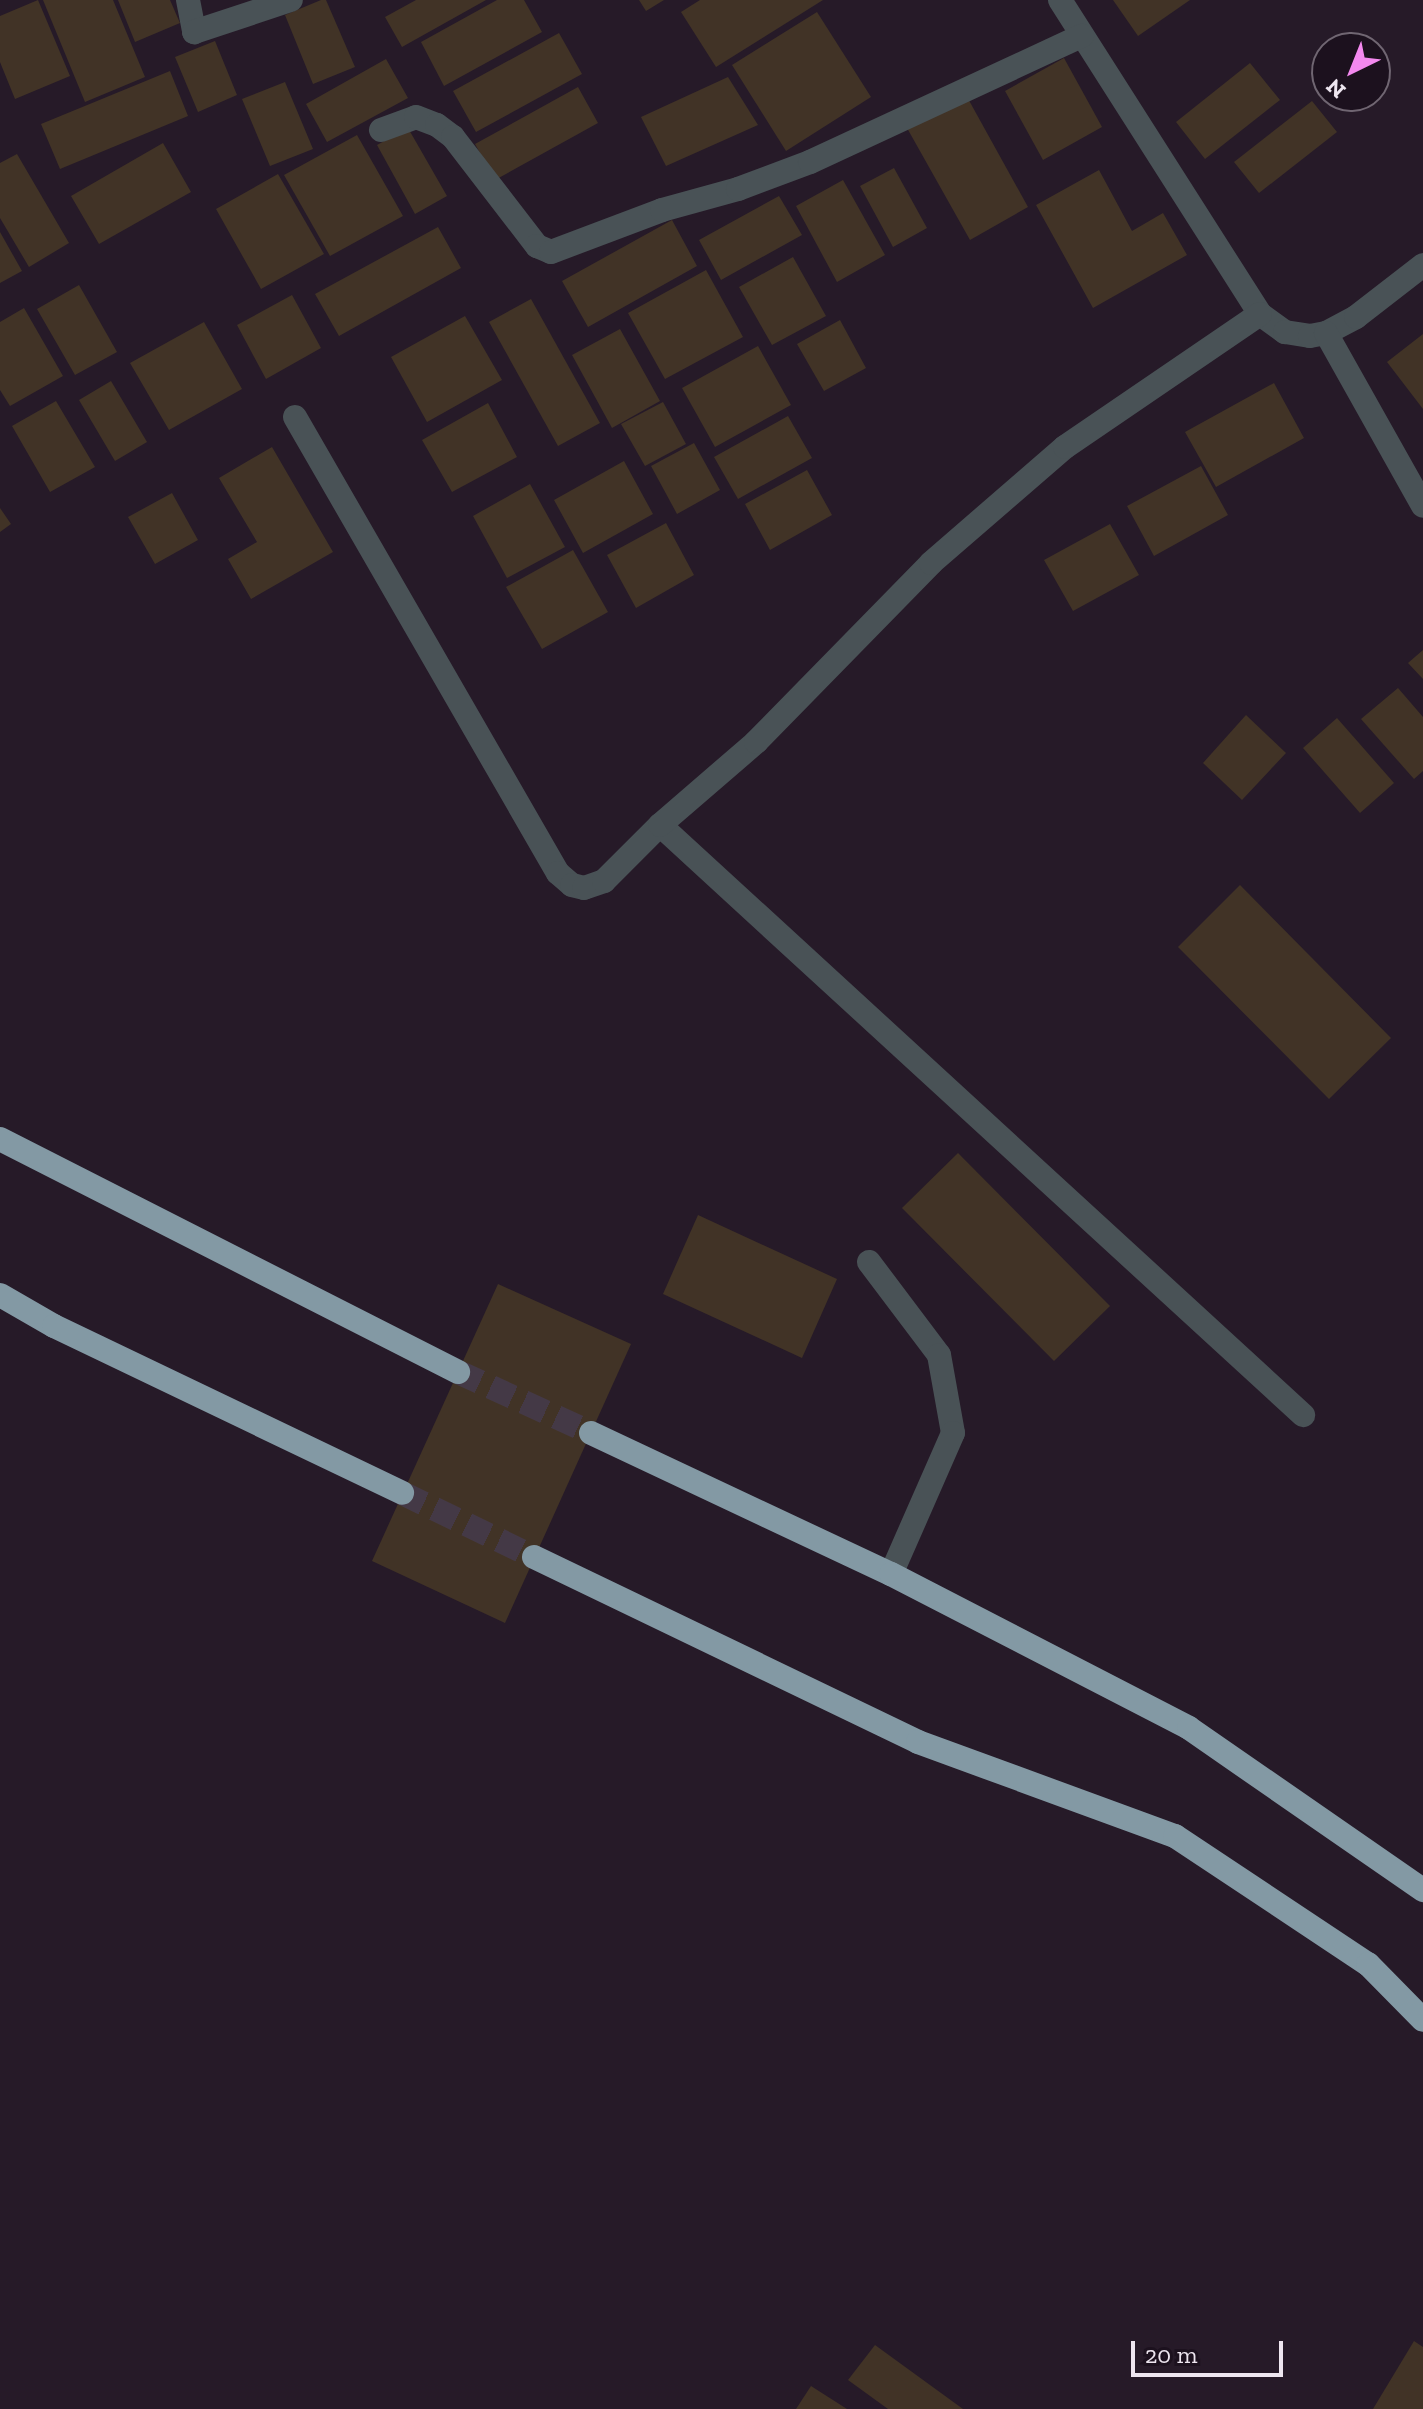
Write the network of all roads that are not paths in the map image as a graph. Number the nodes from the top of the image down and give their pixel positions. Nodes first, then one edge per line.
1 (188, 0) edge
2 (291, 0) edge
3 (1060, 0) edge
4 (1082, 36) junction
5 (381, 130) dead end
6 (1423, 265) edge
7 (1260, 314) junction
8 (1326, 333) junction
9 (295, 417) dead end
10 (1423, 506) edge
11 (660, 825) junction
12 (0, 1139) edge
13 (869, 1262) dead end
14 (0, 1295) edge
15 (458, 1372) tunnel mouth
16 (1303, 1415) dead end
17 (591, 1433) tunnel mouth
18 (402, 1493) tunnel mouth
19 (534, 1557) tunnel mouth
20 (891, 1574) junction
21 (1423, 1890) edge
22 (1423, 2020) edge

1 - 2 street
3 - 4 street
4 - 5 street
4 - 7 street
6 - 8 street
7 - 8 street
7 - 11 street
8 - 10 street
9 - 11 street
11 - 16 street
12 - 15 highway
13 - 20 street
14 - 18 highway
17 - 20 highway
19 - 22 highway
20 - 21 highway

